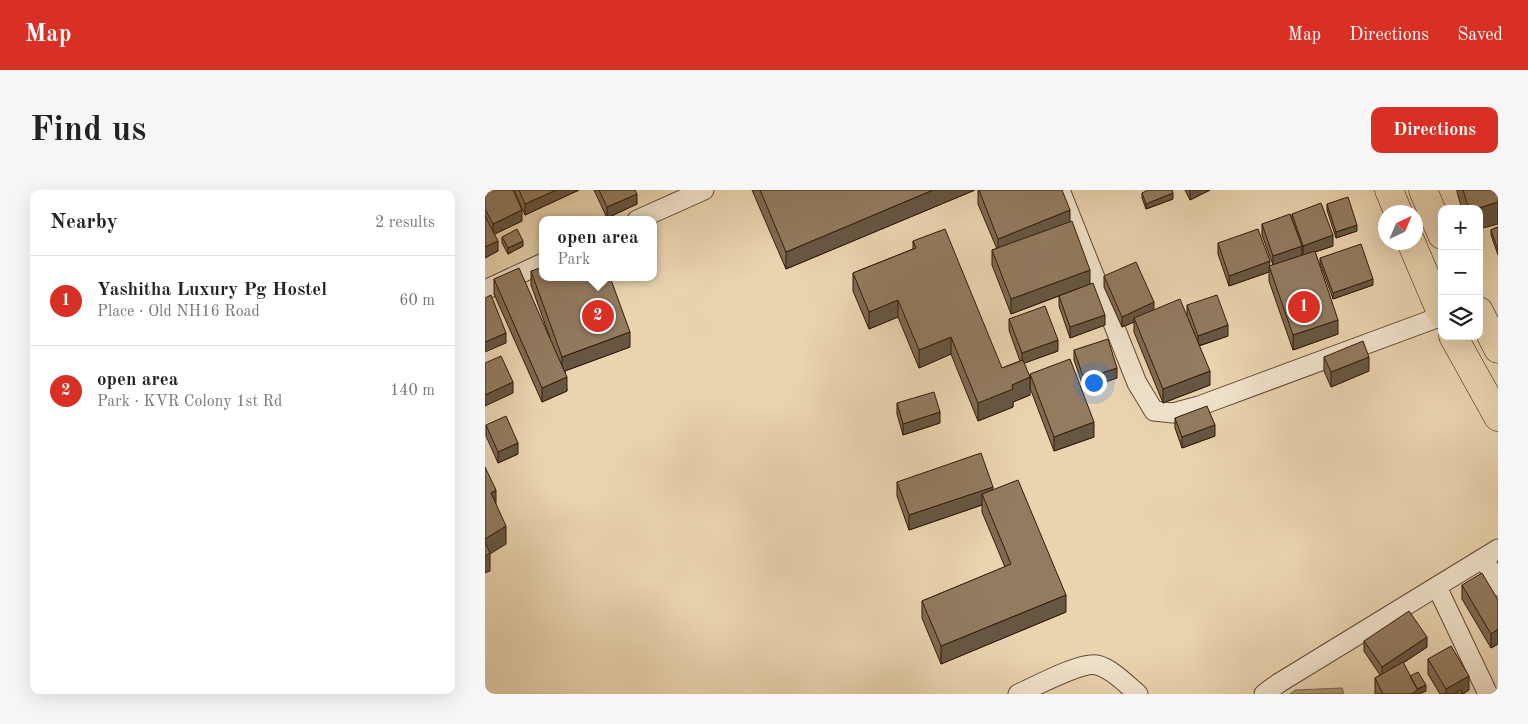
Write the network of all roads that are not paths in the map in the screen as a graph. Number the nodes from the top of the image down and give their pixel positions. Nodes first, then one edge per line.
1 (704, 190) edge
2 (1060, 190) edge
3 (1389, 190) edge
4 (1423, 190) edge
5 (673, 196) edge
6 (1395, 205) edge
7 (643, 216) edge
8 (1438, 227) edge
9 (1414, 250) edge
10 (539, 265) edge
11 (485, 290) edge
12 (1438, 306) edge
13 (1438, 316) edge
14 (1483, 319) edge
15 (1455, 340) edge
16 (1498, 349) edge
17 (1498, 417) edge
18 (1491, 553) edge
19 (1498, 586) edge
20 (1437, 587) junction
21 (1018, 694) edge
22 (1138, 694) edge
23 (1265, 694) edge
24 (1487, 694) edge

1 - 5 street
2 - 13 street
3 - 6 main road
4 - 8 main road
5 - 7 street
9 - 12 main road
10 - 11 street
14 - 16 main road
15 - 17 main road
18 - 19 street
18 - 20 street
20 - 23 street
20 - 24 street
21 - 22 street

